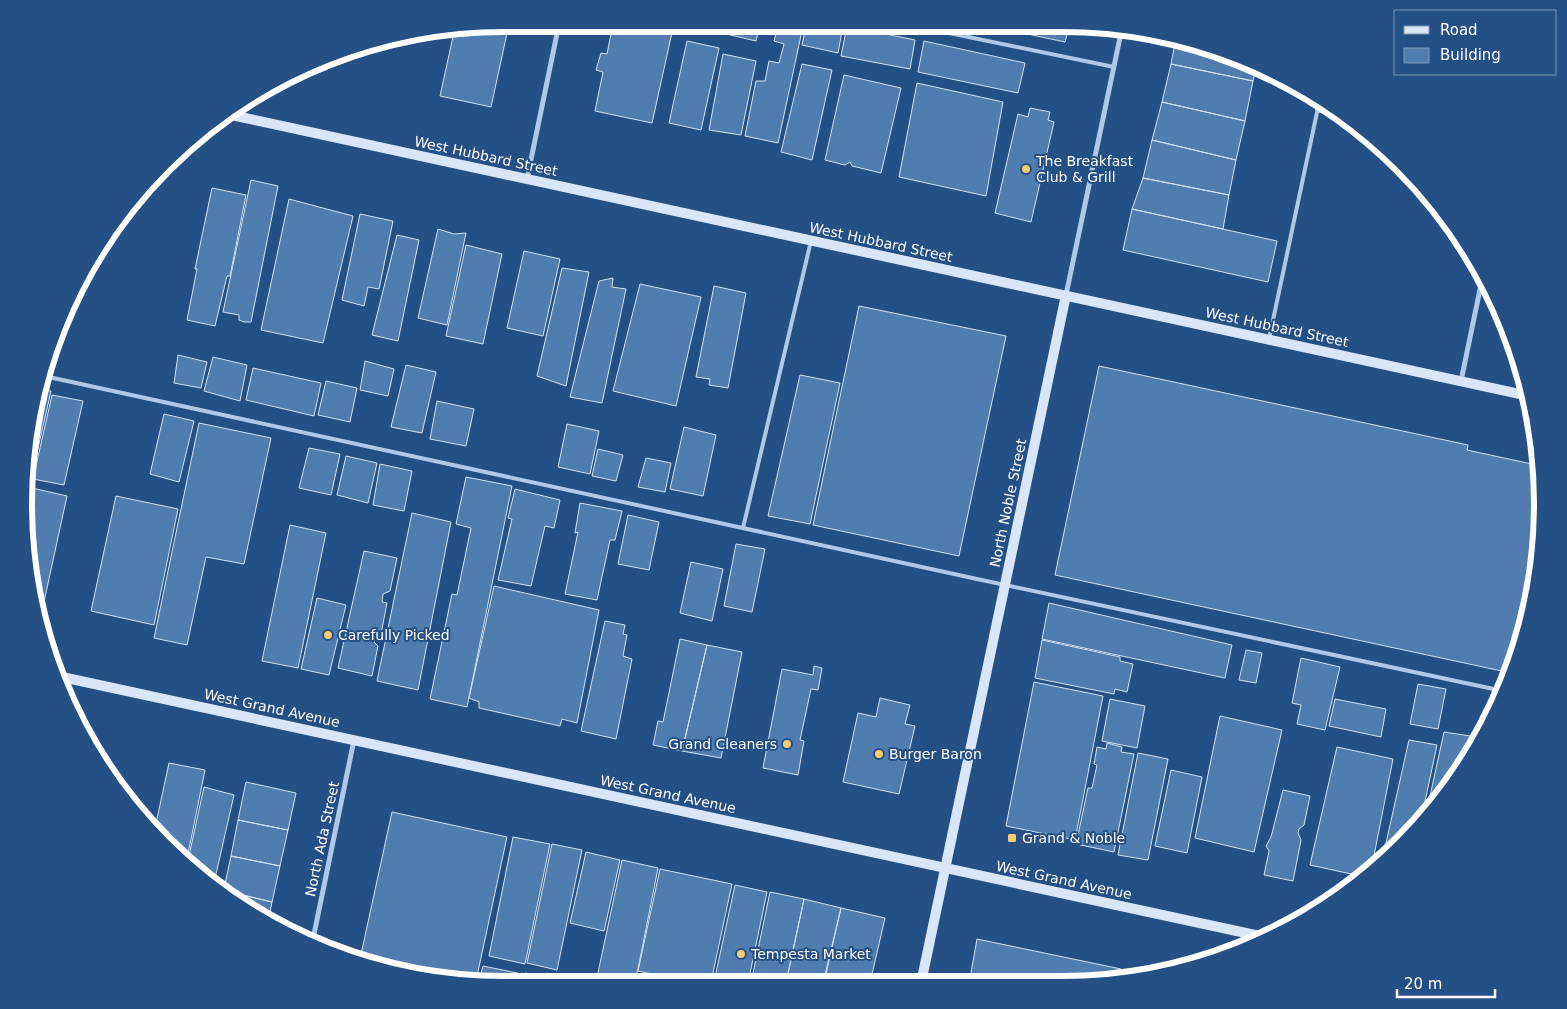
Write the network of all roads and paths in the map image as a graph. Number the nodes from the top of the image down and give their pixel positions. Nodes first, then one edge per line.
1 (557, 32) edge
2 (948, 32) edge
3 (1120, 37) edge
4 (1114, 67) junction
5 (1317, 110) joint
6 (1325, 112) edge
7 (237, 116) edge
8 (527, 179) junction
9 (811, 241) junction
10 (1481, 286) edge
11 (1066, 295) junction
12 (1269, 339) junction
13 (50, 377) edge
14 (1461, 381) junction
15 (1521, 394) edge
16 (743, 528) junction
17 (1005, 585) junction
18 (66, 678) edge
19 (1497, 690) edge
20 (354, 740) junction
21 (945, 868) junction
22 (1256, 935) edge
23 (314, 936) edge
24 (922, 976) edge

1 - 8 street
2 - 4 lane
3 - 4 street, North Noble Street
4 - 11 street, North Noble Street
5 - 6 lane
5 - 12 lane
7 - 8 street, West Hubbard Street
8 - 9 street, West Hubbard Street
9 - 11 street, West Hubbard Street
9 - 16 lane
10 - 14 street
11 - 12 street, West Hubbard Street
11 - 17 street, North Noble Street
12 - 14 street, West Hubbard Street
13 - 16 lane
14 - 15 street, West Hubbard Street
16 - 17 lane
17 - 19 lane
17 - 21 street, North Noble Street
18 - 20 street, West Grand Avenue
20 - 21 street, West Grand Avenue
20 - 23 street, North Ada Street
21 - 22 street, West Grand Avenue
21 - 24 street, North Noble Street

